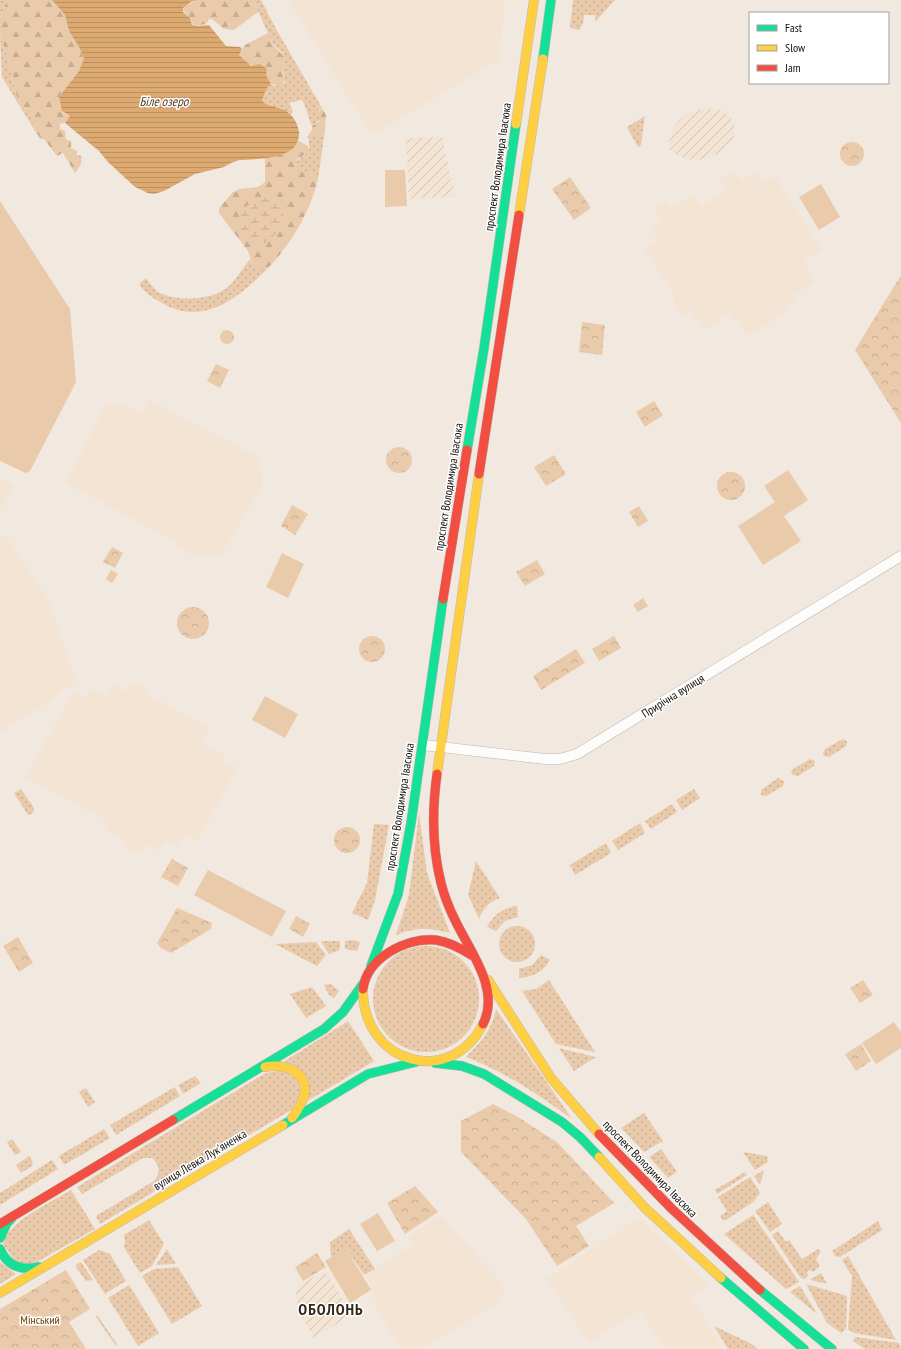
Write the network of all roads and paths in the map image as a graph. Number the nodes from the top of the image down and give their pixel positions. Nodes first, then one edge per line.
1 (534, 0) edge
2 (551, 0) edge
3 (901, 556) edge
4 (423, 745) junction
5 (441, 747) junction
6 (473, 956) junction
7 (484, 975) junction
8 (366, 977) junction
9 (418, 1062) junction
10 (430, 1062) junction
11 (260, 1068) junction
12 (291, 1120) junction
13 (16, 1214) junction
14 (0, 1224) edge
15 (0, 1238) edge
16 (0, 1248) edge
17 (52, 1263) junction
18 (0, 1293) edge
19 (804, 1349) edge
20 (832, 1349) edge

1 - 4 main road, проспект Володимира Івасюка
2 - 5 main road
3 - 5 street, Прирічна вулиця
4 - 5 street, Прирічна вулиця
4 - 8 main road, проспект Володимира Івасюка
5 - 6 main road
6 - 7 main road
6 - 8 main road
7 - 10 main road
7 - 20 main road, проспект Володимира Івасюка
8 - 9 main road
8 - 11 main road
9 - 10 main road
9 - 12 main road, вулиця Левка Лукʼяненка
10 - 19 main road
11 - 12 main road
11 - 13 main road
12 - 17 main road, вулиця Левка Лукʼяненка
13 - 14 main road
13 - 15 main road
16 - 17 main road
17 - 18 main road, вулиця Левка Лукʼяненка

